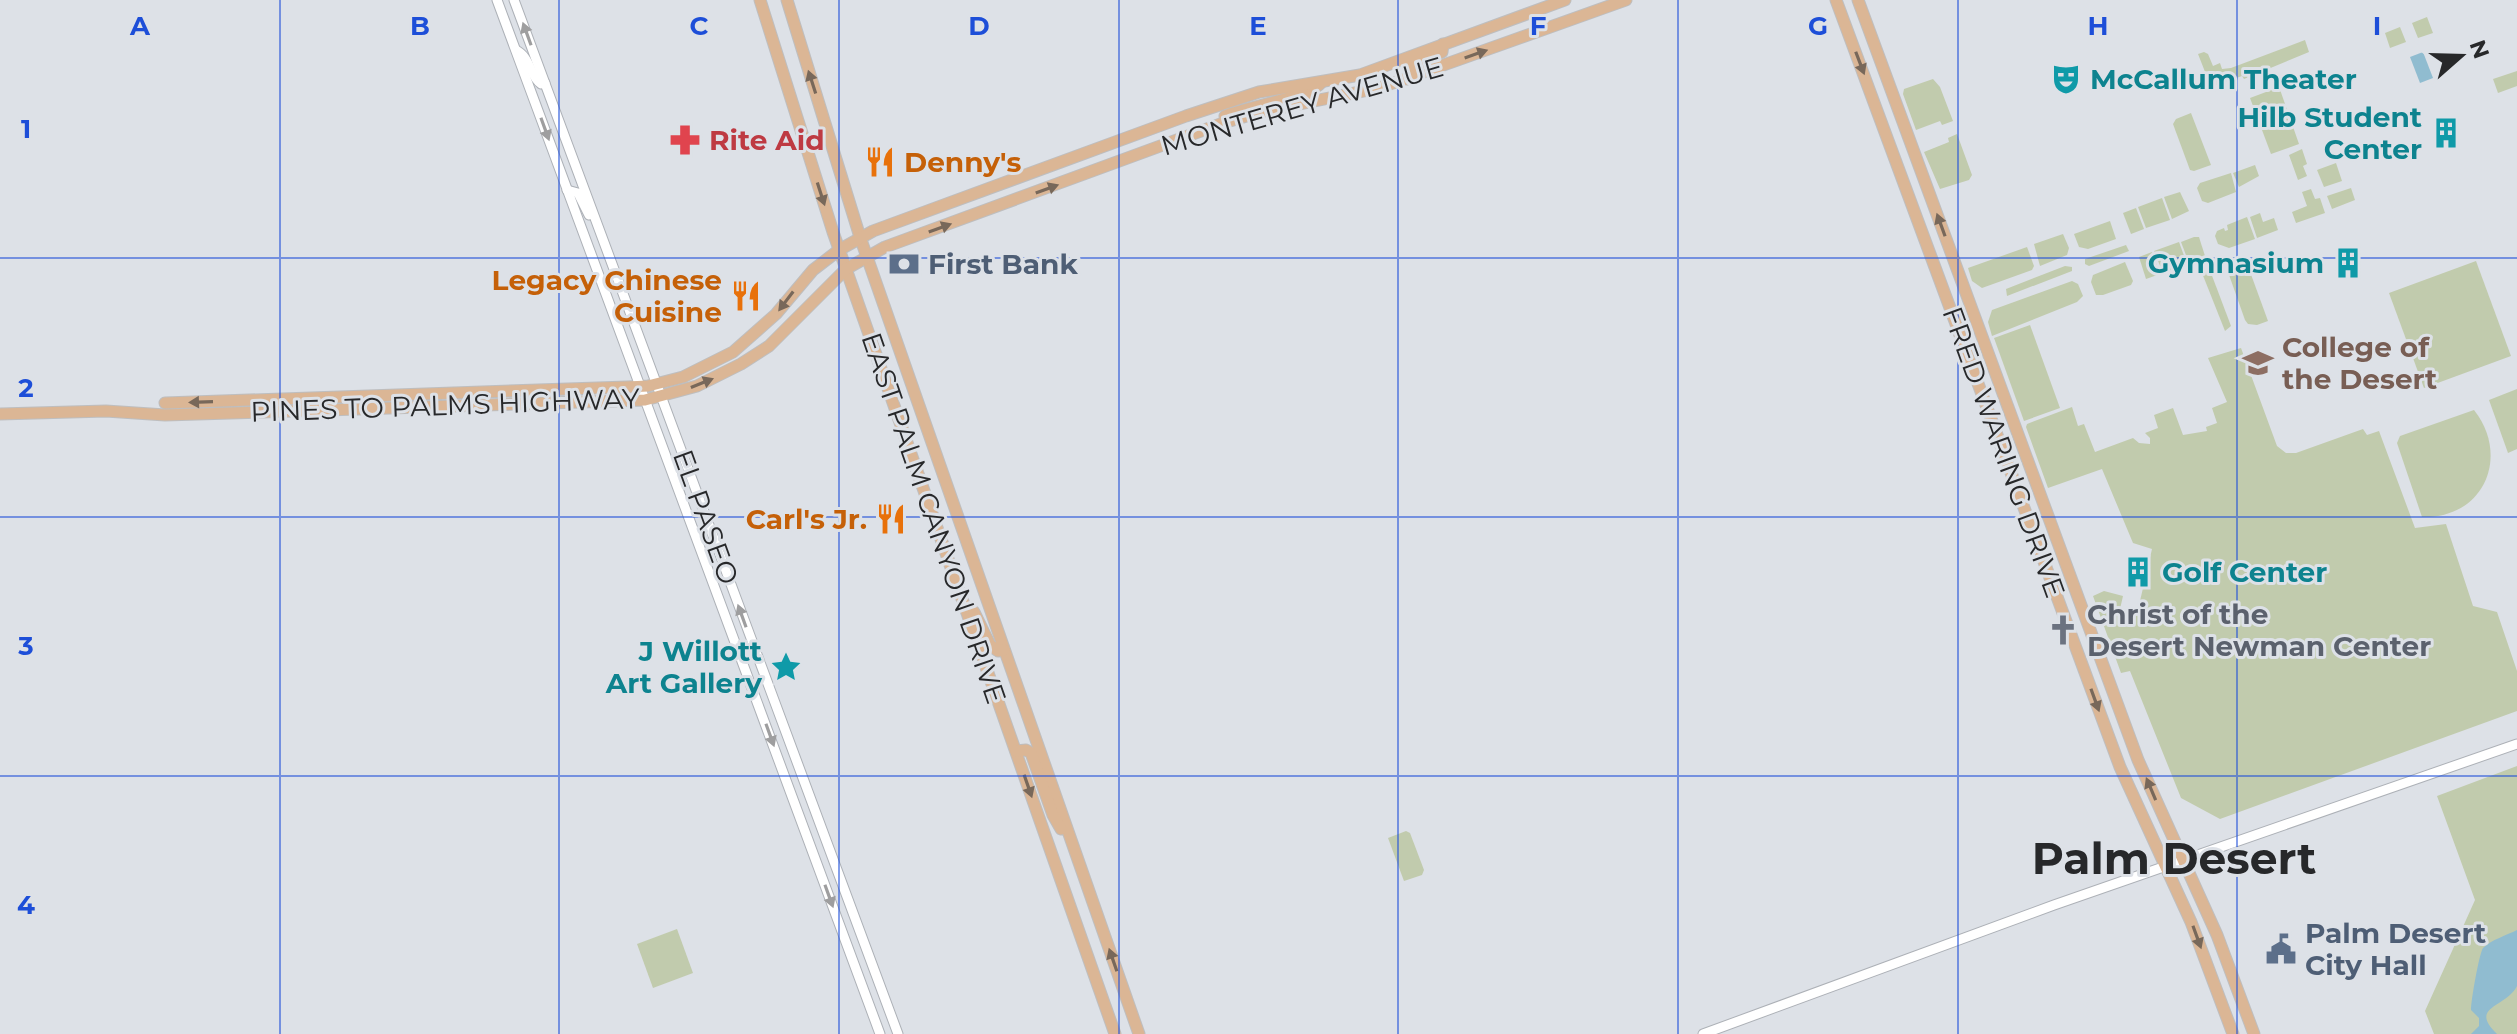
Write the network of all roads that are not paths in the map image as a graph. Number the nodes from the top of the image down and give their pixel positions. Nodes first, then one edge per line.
1 (497, 0) edge
2 (514, 0) edge
3 (760, 0) edge
4 (787, 0) edge
5 (1565, 0) edge
6 (1626, 0) edge
7 (1836, 0) edge
8 (1858, 0) edge
9 (1867, 0) edge
10 (1868, 28) junction
11 (1443, 44) junction
12 (516, 50) junction
13 (1407, 79) junction
14 (1322, 82) junction
15 (545, 83) junction
16 (1205, 129) junction
17 (567, 190) junction
18 (860, 237) junction
19 (603, 240) junction
20 (839, 250) junction
21 (868, 257) junction
22 (594, 262) junction
23 (846, 269) junction
24 (648, 385) junction
25 (660, 396) junction
26 (645, 400) junction
27 (165, 409) junction
28 (0, 414) edge
29 (958, 584) junction
30 (1004, 650) junction
31 (2517, 744) edge
32 (1016, 751) junction
33 (1071, 842) junction
34 (2184, 860) junction
35 (2165, 866) junction
36 (880, 1034) edge
37 (898, 1034) edge
38 (1115, 1034) edge
39 (1139, 1034) edge
40 (1703, 1034) edge
41 (2233, 1034) edge
42 (2254, 1034) edge

1 - 12 street
15 -> 2 street, EL PASEO
3 -> 20 main road, EAST PALM CANYON DRIVE
18 -> 4 main road, EAST PALM CANYON DRIVE
5 - 11 main road, MONTEREY AVENUE
13 -> 6 main road, MONTEREY AVENUE
7 -> 35 main road, FRED WARING DRIVE
8 - 10 main road, FRED WARING DRIVE
9 - 10 main road
34 -> 10 main road, FRED WARING DRIVE
11 - 13 main road
11 - 14 main road, MONTEREY AVENUE
12 - 15 street
12 -> 17 street
13 - 16 main road, MONTEREY AVENUE
14 - 16 main road
14 - 18 main road, MONTEREY AVENUE
15 - 19 street, EL PASEO
21 -> 16 main road, MONTEREY AVENUE
17 - 19 street
17 - 22 street
18 - 20 main road, MONTEREY AVENUE
18 - 21 main road, EAST PALM CANYON DRIVE
19 - 22 street
19 - 24 street, EL PASEO
20 - 23 main road, EAST PALM CANYON DRIVE
20 -> 24 main road, PINES TO PALMS HIGHWAY
21 - 23 main road, MONTEREY AVENUE
21 - 30 main road, EAST PALM CANYON DRIVE
22 - 24 street
25 -> 23 main road, PINES TO PALMS HIGHWAY
23 - 29 main road, EAST PALM CANYON DRIVE
24 - 25 street
24 - 26 street, EL PASEO
24 -> 27 main road, PINES TO PALMS HIGHWAY
25 - 26 main road, PINES TO PALMS HIGHWAY
37 -> 25 street, EL PASEO
26 - 27 main road, PINES TO PALMS HIGHWAY
26 -> 36 street, EL PASEO
27 - 28 main road, PINES TO PALMS HIGHWAY
29 - 30 main road
29 - 32 main road, EAST PALM CANYON DRIVE
30 - 33 main road, EAST PALM CANYON DRIVE
31 - 34 street
32 - 33 main road
32 -> 38 main road, EAST PALM CANYON DRIVE
39 -> 33 main road, EAST PALM CANYON DRIVE
34 - 35 street
34 - 42 main road, FRED WARING DRIVE
35 - 40 street
35 -> 41 main road, FRED WARING DRIVE

